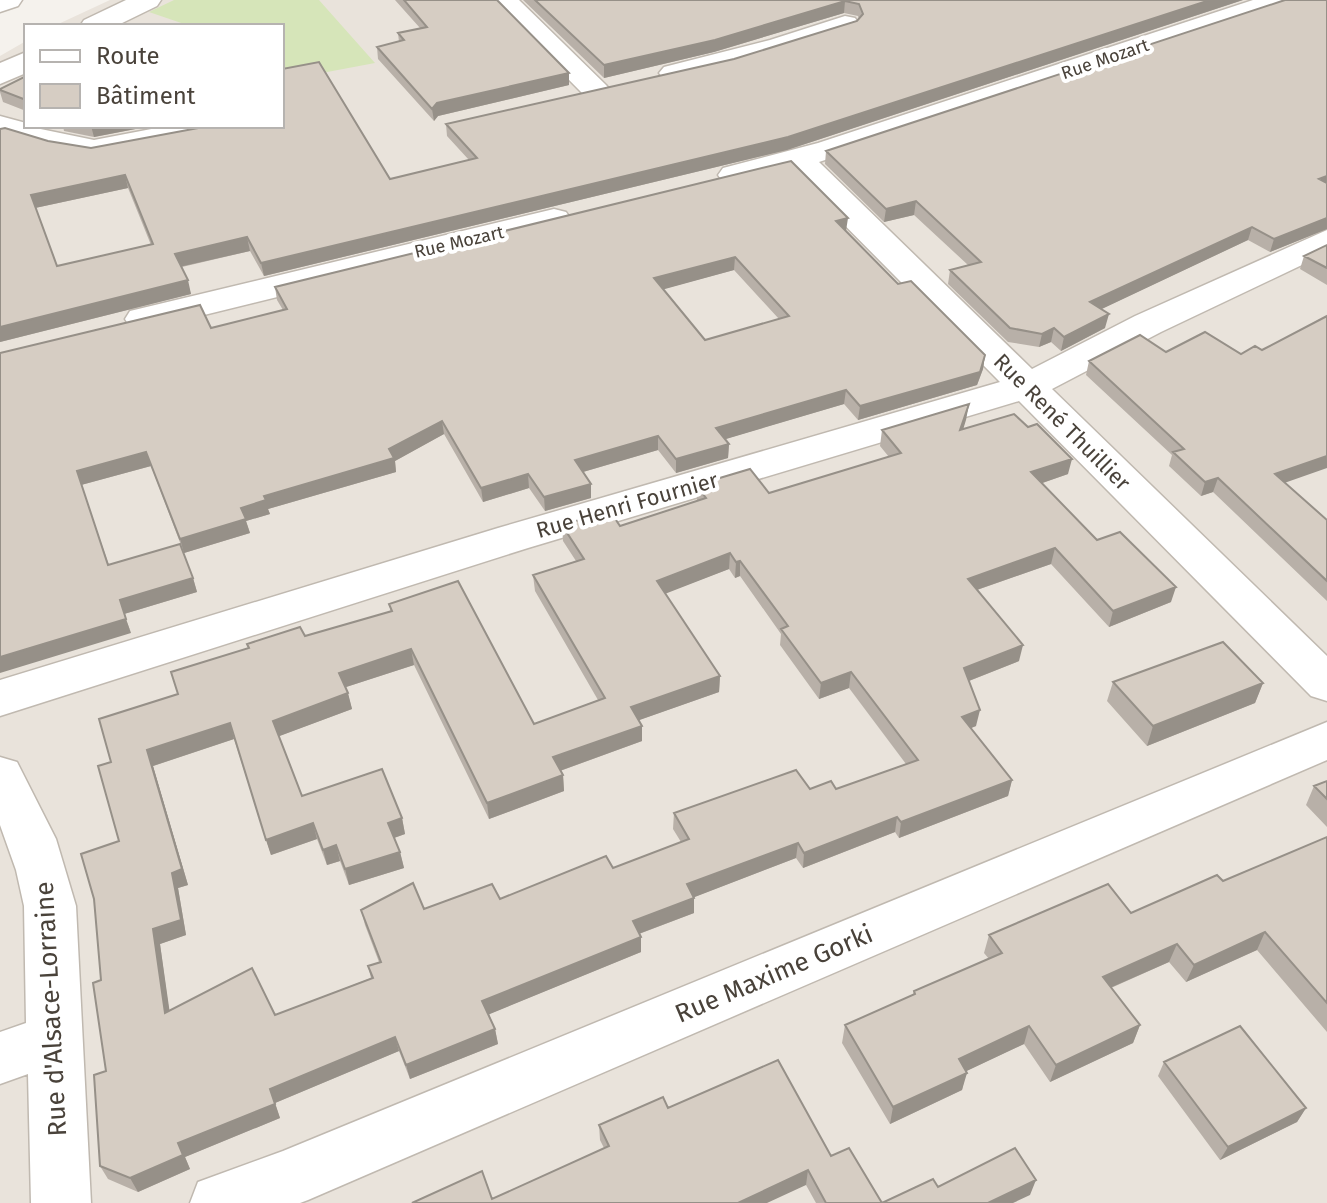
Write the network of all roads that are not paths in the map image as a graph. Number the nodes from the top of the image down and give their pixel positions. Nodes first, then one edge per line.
1 (8, 0) edge
2 (147, 0) edge
3 (504, 0) edge
4 (1280, 0) edge
5 (0, 4) edge
6 (120, 13) junction
7 (834, 16) edge
8 (98, 24) edge
9 (151, 24) edge
10 (24, 62) edge
11 (0, 75) edge
12 (652, 78) edge
13 (595, 91) edge
14 (0, 125) edge
15 (205, 128) edge
16 (798, 160) junction
17 (710, 181) edge
18 (578, 213) edge
19 (1327, 240) edge
20 (107, 328) edge
21 (1026, 387) junction
22 (1327, 684) edge
23 (0, 698) edge
24 (1327, 740) edge
25 (0, 776) edge
26 (53, 1039) junction
27 (0, 1058) edge
28 (61, 1203) edge
29 (220, 1203) edge

1 - 5 street
2 - 6 street
3 - 13 street
4 - 16 street, Rue Mozart
6 - 8 street
6 - 9 street
7 - 12 street
10 - 11 street
14 - 15 street
16 - 17 street, Rue Mozart
16 - 21 street, Rue René Thuillier
18 - 20 street, Rue Mozart
19 - 21 street, Rue Henri Fournier
21 - 22 street, Rue René Thuillier
21 - 23 street, Rue Henri Fournier
24 - 29 street, Rue Maxime Gorki
25 - 26 street, Rue d'Alsace-Lorraine
26 - 27 street
26 - 28 street, Rue d'Alsace-Lorraine

